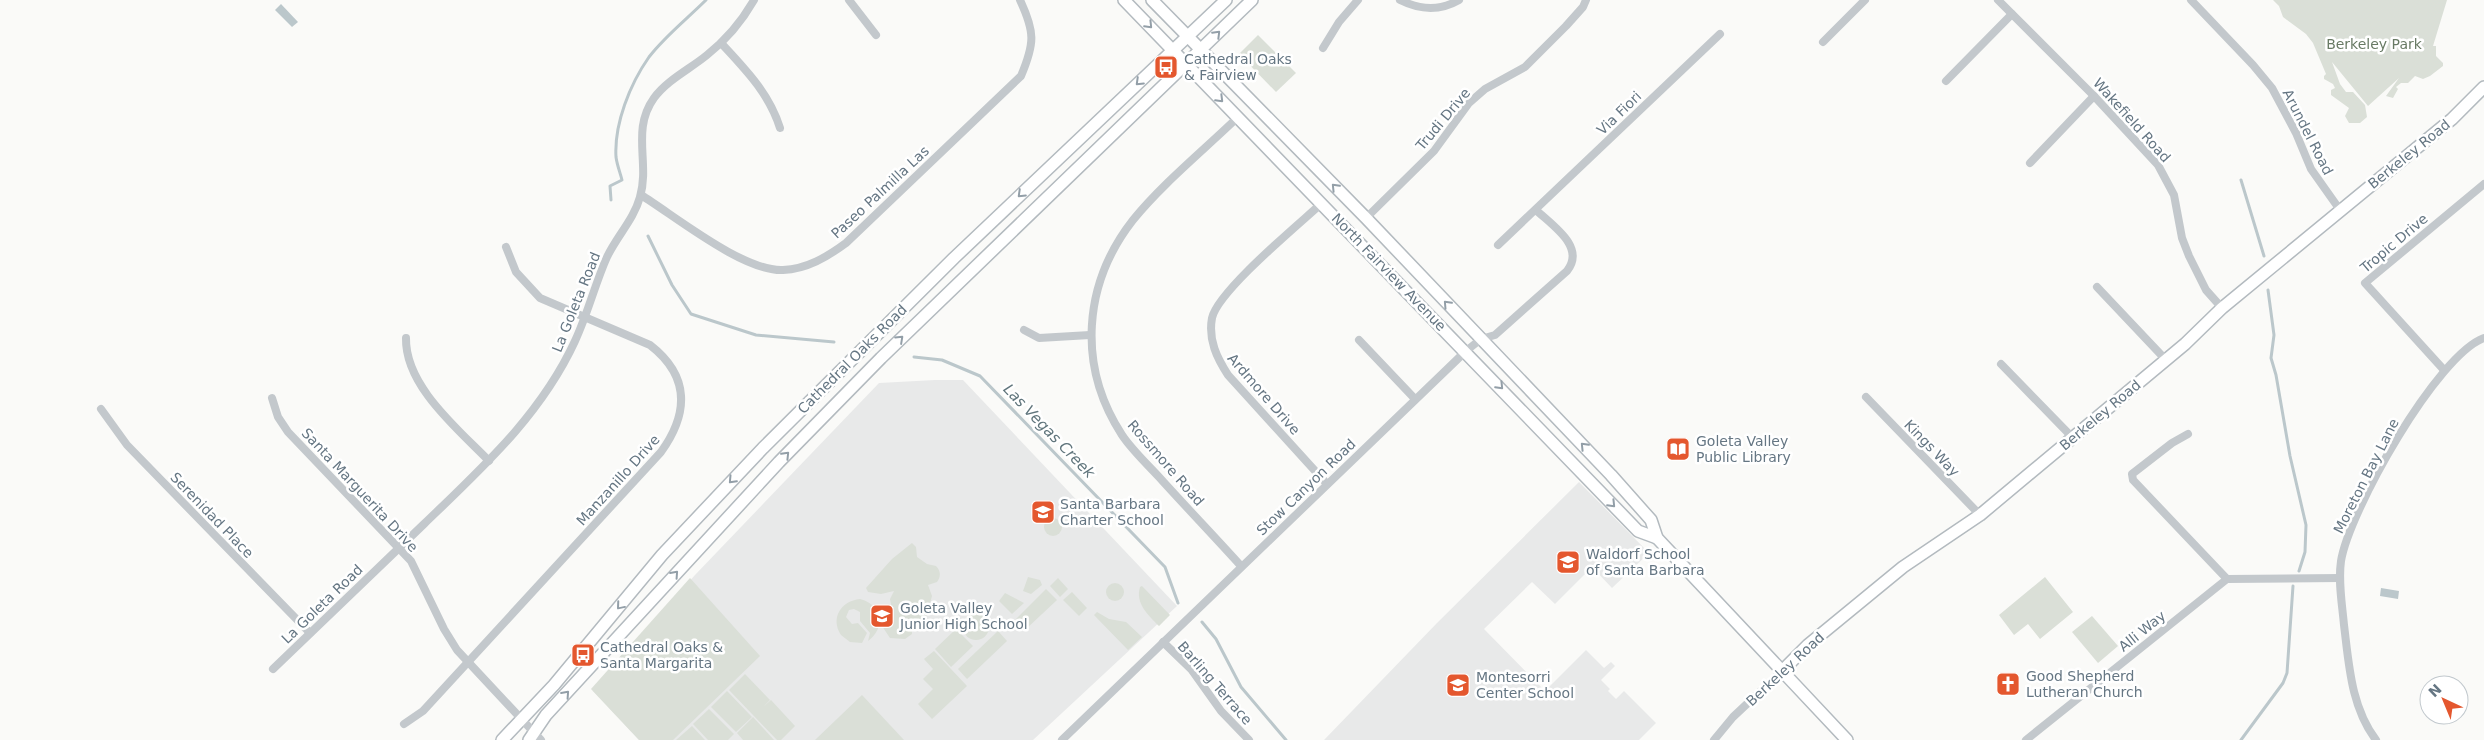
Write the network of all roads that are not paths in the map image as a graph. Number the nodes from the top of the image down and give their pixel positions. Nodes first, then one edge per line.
1 (754, 0) edge
2 (849, 0) edge
3 (1020, 0) edge
4 (1124, 0) edge
5 (1152, 0) edge
6 (1226, 0) edge
7 (1252, 0) edge
8 (1358, 0) edge
9 (1400, 0) edge
10 (1460, 0) edge
11 (1586, 0) edge
12 (1865, 0) edge
13 (1998, 0) edge
14 (2191, 0) edge
15 (2012, 14) junction
16 (1720, 34) dead end
17 (876, 35) dead end
18 (1187, 36) junction
19 (1823, 42) dead end
20 (721, 43) junction
21 (1323, 48) dead end
22 (1173, 49) junction
23 (1201, 50) junction
24 (1186, 64) junction
25 (1946, 81) dead end
26 (2484, 87) edge
27 (2094, 96) junction
28 (1238, 117) junction
29 (780, 128) dead end
30 (2030, 162) dead end
31 (2484, 184) edge
32 (641, 194) junction
33 (1322, 203) junction
34 (1536, 210) junction
35 (2340, 210) junction
36 (1366, 218) junction
37 (1498, 245) dead end
38 (506, 246) dead end
39 (2097, 287) dead end
40 (2222, 308) junction
41 (586, 317) junction
42 (1024, 330) dead end
43 (1090, 335) junction
44 (406, 338) dead end
45 (2484, 338) edge
46 (1359, 340) dead end
47 (1481, 340) junction
48 (1466, 351) junction
49 (2166, 360) junction
50 (2001, 364) dead end
51 (2444, 370) junction
52 (1866, 397) dead end
53 (272, 398) dead end
54 (1415, 399) junction
55 (101, 409) dead end
56 (2188, 434) dead end
57 (2073, 438) junction
58 (489, 461) junction
59 (1327, 484) junction
60 (1980, 516) junction
61 (1657, 538) junction
62 (400, 547) junction
63 (1241, 566) junction
64 (2340, 578) junction
65 (2226, 579) junction
66 (310, 633) junction
67 (1163, 642) junction
68 (468, 663) junction
69 (273, 669) dead end
70 (1781, 672) junction
71 (521, 718) junction
72 (404, 724) dead end
73 (535, 737) edge
74 (502, 740) edge
75 (1062, 740) edge
76 (1249, 740) edge
77 (1714, 740) edge
78 (1847, 740) edge
79 (2026, 740) edge
80 (2376, 740) edge

1 - 20 street, La Goleta Road
2 - 17 street
3 - 32 street, Paseo Palmilla Las
4 -> 22 main road, North Fairview Avenue
5 - 18 main road, North Fairview Avenue
6 - 18 main road, Cathedral Oaks Road
23 -> 7 main road, Cathedral Oaks Road
8 - 21 street
9 - 10 street
11 - 36 street, Trudi Drive
12 - 19 street
13 - 15 street, Wakefield Road
14 - 35 street, Arundel Road
15 - 25 street
15 - 27 street, Wakefield Road
16 - 34 street, Via Fiori
18 - 22 main road, Cathedral Oaks Road
18 - 23 main road, North Fairview Avenue
20 - 29 street
20 - 32 street, La Goleta Road
22 - 24 main road, North Fairview Avenue
22 -> 71 main road, Cathedral Oaks Road
23 - 24 main road, Cathedral Oaks Road
36 -> 23 main road, North Fairview Avenue
24 -> 28 main road, North Fairview Avenue
73 -> 24 main road, Cathedral Oaks Road
26 - 35 main road, Berkeley Road
27 - 30 street
27 - 40 street, Wakefield Road
28 - 33 main road, North Fairview Avenue
28 - 43 street, Rossmore Road
31 - 51 street, Tropic Drive
32 - 41 street, La Goleta Road
33 - 48 main road, North Fairview Avenue
33 - 59 street, Ardmore Drive
34 - 37 street, Via Fiori
34 - 47 street, Stow Canyon Road
35 - 40 main road, Berkeley Road
47 -> 36 main road, North Fairview Avenue
38 - 41 street, Manzanillo Drive
39 - 49 street
40 - 49 main road, Berkeley Road
41 - 58 street, La Goleta Road
41 - 68 street, Manzanillo Drive
42 - 43 street
43 - 63 street, Rossmore Road
44 - 58 street
45 - 51 street, Moreton Bay Lane
46 - 54 street
47 - 48 street, Stow Canyon Road
61 -> 47 main road, North Fairview Avenue
48 - 54 street, Stow Canyon Road
48 -> 61 main road, North Fairview Avenue
49 - 57 main road, Berkeley Road
50 - 57 street
51 - 64 street, Moreton Bay Lane
52 - 60 street, Kings Way
53 - 62 street, Santa Marguerita Drive
54 - 59 street, Stow Canyon Road
55 - 66 street, Serenidad Place
56 - 65 street
57 - 60 main road, Berkeley Road
58 - 62 street, La Goleta Road
59 - 63 street, Stow Canyon Road
60 - 70 main road, Berkeley Road
61 - 70 main road, North Fairview Avenue
62 - 66 street, La Goleta Road
62 - 68 street, Santa Marguerita Drive
63 - 67 street, Stow Canyon Road
64 - 65 street
64 - 80 street, Moreton Bay Lane
65 - 79 street, Alli Way
66 - 69 street, La Goleta Road
67 - 75 street, Stow Canyon Road
67 - 76 street, Barling Terrace
68 - 71 street, Santa Marguerita Drive
68 - 72 street, Manzanillo Drive
70 - 77 street, Berkeley Road
70 - 78 main road, North Fairview Avenue
71 - 73 street, Santa Marguerita Drive
71 - 74 main road, Cathedral Oaks Road

